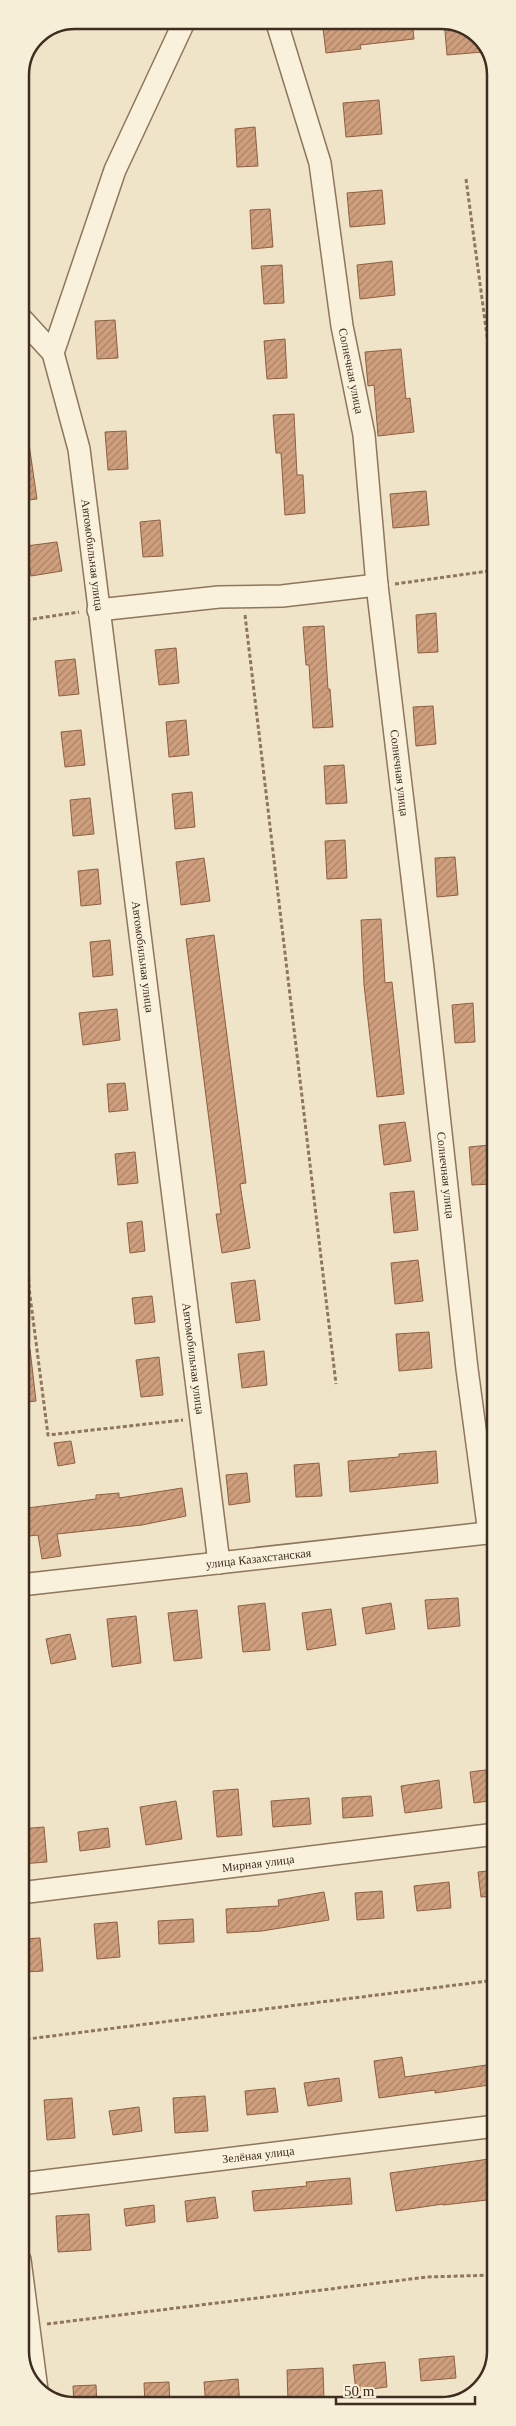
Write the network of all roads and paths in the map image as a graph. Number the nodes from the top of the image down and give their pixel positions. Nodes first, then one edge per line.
1 (181, 29) edge
2 (279, 29) edge
3 (466, 179) dead end
4 (29, 327) edge
5 (487, 336) edge
6 (53, 353) junction
7 (487, 571) edge
8 (377, 585) junction
9 (242, 597) junction
10 (98, 610) junction
11 (29, 620) edge
12 (29, 1288) edge
13 (336, 1384) dead end
14 (201, 1418) junction
15 (487, 1495) edge
16 (487, 1534) edge
17 (219, 1563) junction
18 (29, 1584) edge
19 (487, 1835) edge
20 (29, 1892) edge
21 (487, 1981) edge
22 (29, 2039) edge
23 (487, 2127) edge
24 (29, 2183) edge
25 (487, 2275) edge
26 (29, 2326) joint
27 (35, 2375) edge

1 - 6 street
2 - 8 street, Солнечная улица
3 - 5 path
4 - 6 street
6 - 10 street, Автомобильная улица
7 - 8 path
8 - 9 street
8 - 15 street, Солнечная улица
9 - 10 street
9 - 13 path
10 - 11 path
10 - 14 street, Автомобильная улица
12 - 14 path
14 - 17 street, Автомобильная улица
16 - 17 street, улица Казахстанская
17 - 18 street, улица Казахстанская
19 - 20 street, Мирная улица
21 - 22 path
23 - 24 street, Зелёная улица
25 - 26 path
26 - 27 street

